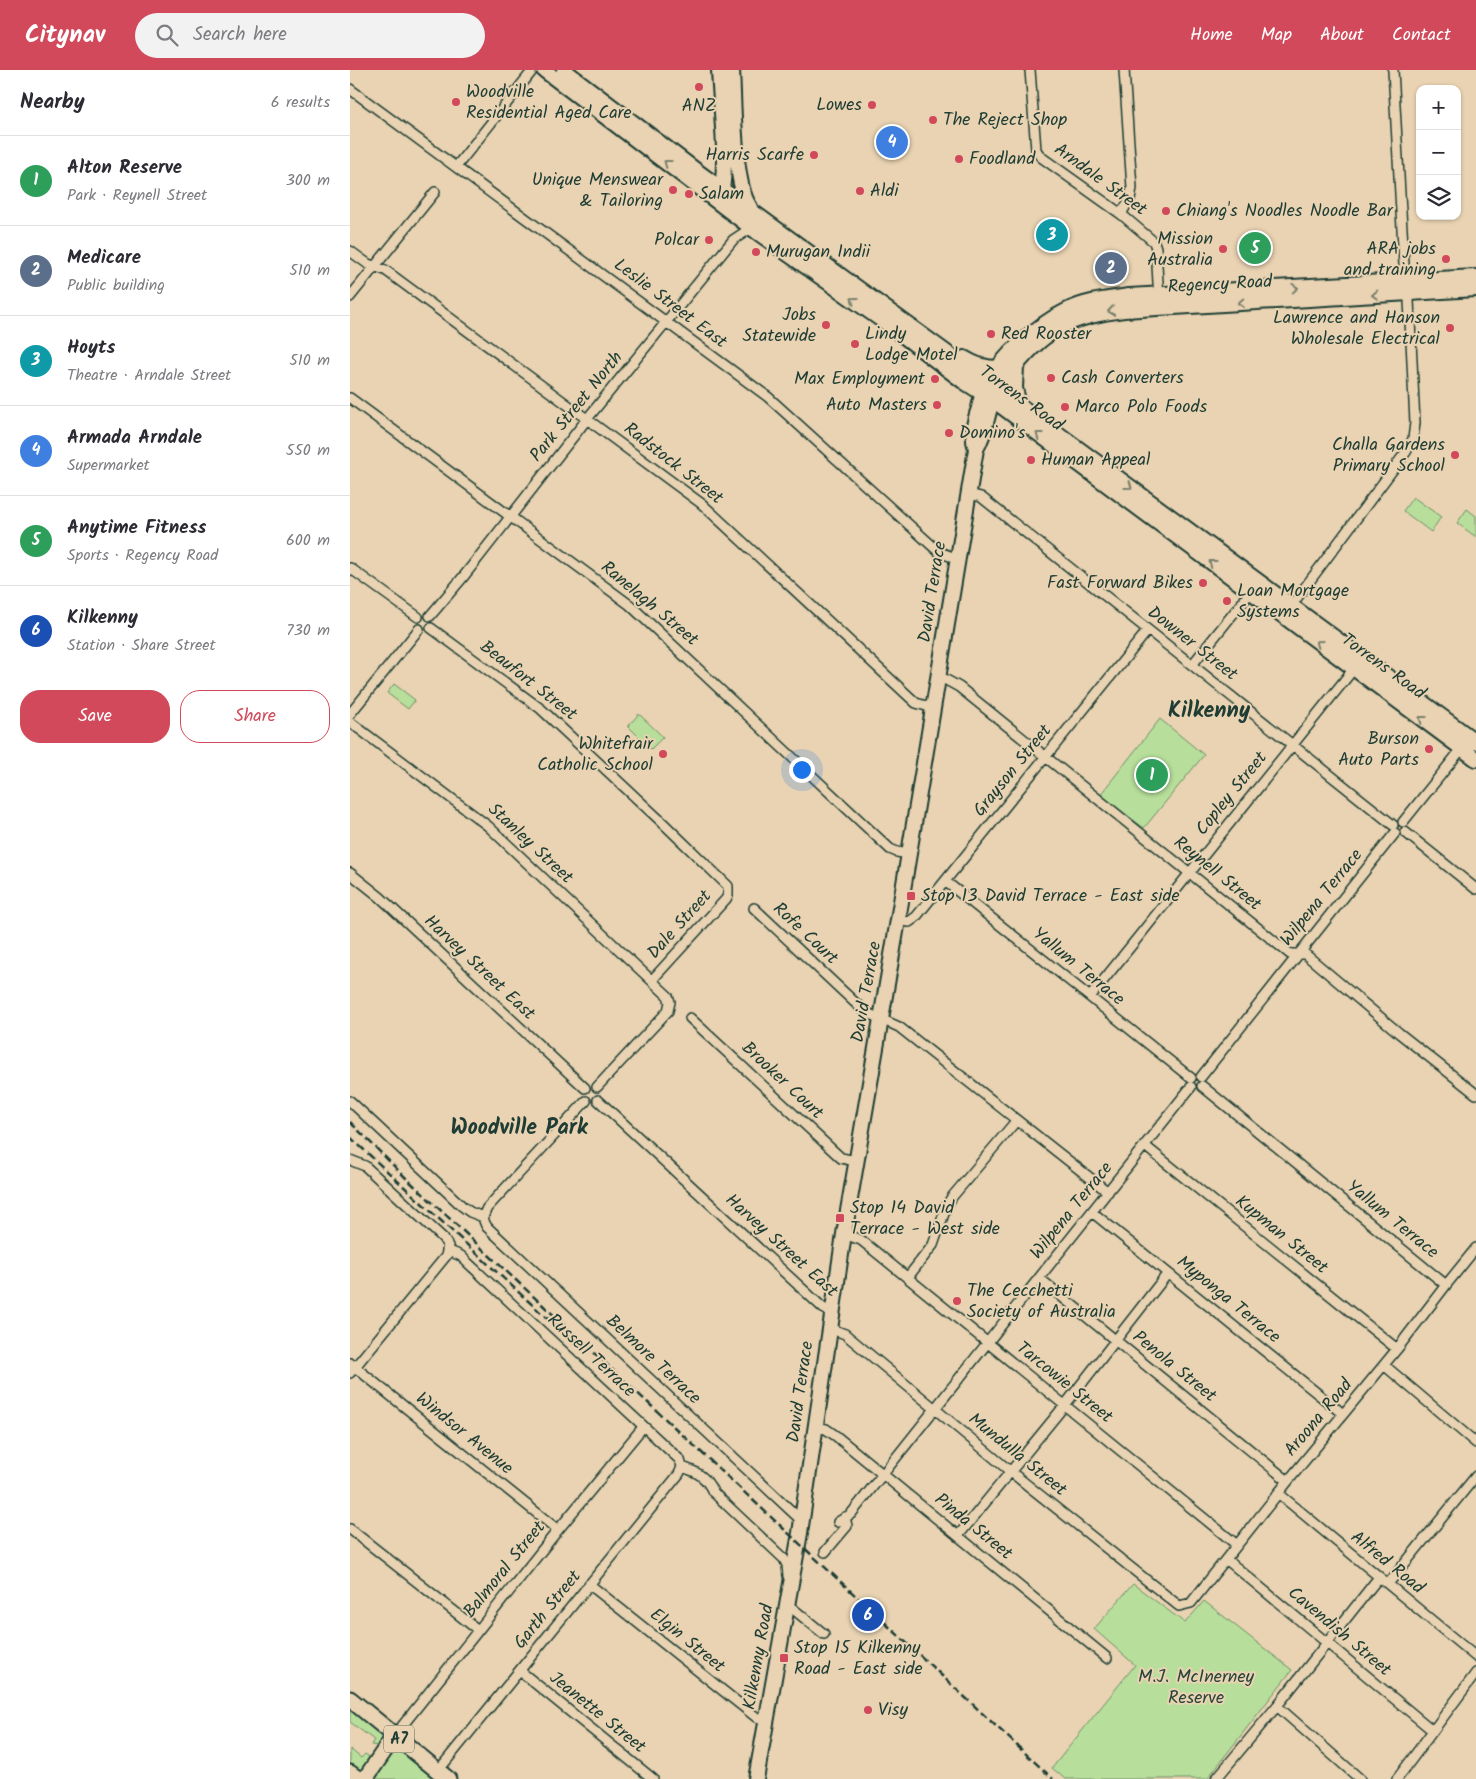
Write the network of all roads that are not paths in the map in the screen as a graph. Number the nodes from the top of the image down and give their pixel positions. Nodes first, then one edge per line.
1 (533, 70) edge
2 (544, 70) edge
3 (564, 70) edge
4 (718, 70) edge
5 (732, 70) edge
6 (1030, 70) edge
7 (1124, 70) edge
8 (1393, 70) edge
9 (350, 89) edge
10 (734, 95) junction
11 (723, 156) junction
12 (456, 167) junction
13 (694, 169) junction
14 (435, 192) dead end
15 (724, 198) junction
16 (756, 214) junction
17 (1121, 214) junction
18 (757, 232) junction
19 (350, 251) edge
20 (375, 266) junction
21 (1476, 277) edge
22 (1407, 287) junction
23 (1476, 289) edge
24 (350, 297) edge
25 (1159, 301) junction
26 (667, 322) junction
27 (951, 356) junction
28 (1016, 366) junction
29 (999, 368) junction
30 (963, 381) junction
31 (990, 392) junction
32 (350, 398) edge
33 (1019, 405) junction
34 (587, 419) junction
35 (975, 420) junction
36 (976, 449) junction
37 (969, 494) junction
38 (511, 516) junction
39 (1172, 526) junction
40 (958, 559) junction
41 (350, 568) edge
42 (1255, 587) junction
43 (1287, 611) junction
44 (430, 616) junction
45 (418, 617) junction
46 (431, 628) junction
47 (418, 629) junction
48 (1148, 630) junction
49 (1358, 663) junction
50 (1192, 664) junction
51 (939, 676) junction
52 (933, 708) junction
53 (350, 714) edge
54 (350, 722) edge
55 (1469, 742) edge
56 (1293, 744) junction
57 (1046, 757) junction
58 (1476, 759) edge
59 (1397, 830) junction
60 (909, 854) junction
61 (350, 873) edge
62 (1190, 873) junction
63 (945, 881) junction
64 (1476, 889) edge
65 (728, 890) joint
66 (754, 908) dead end
67 (898, 920) junction
68 (1298, 954) junction
69 (652, 980) junction
70 (1090, 997) junction
71 (690, 1018) dead end
72 (881, 1019) junction
73 (1476, 1080) edge
74 (1201, 1082) junction
75 (1191, 1083) junction
76 (597, 1087) junction
77 (585, 1088) junction
78 (1473, 1091) edge
79 (598, 1100) junction
80 (350, 1101) edge
81 (586, 1101) junction
82 (1016, 1121) junction
83 (1144, 1146) junction
84 (350, 1160) edge
85 (856, 1161) junction
86 (1108, 1192) junction
87 (1092, 1212) junction
88 (483, 1219) junction
89 (844, 1234) junction
90 (1476, 1248) edge
91 (447, 1250) junction
92 (1168, 1273) junction
93 (908, 1278) junction
94 (1039, 1278) junction
95 (1446, 1285) junction
96 (832, 1313) junction
97 (830, 1328) junction
98 (1115, 1340) junction
99 (988, 1342) junction
100 (1397, 1349) junction
101 (1384, 1365) junction
102 (352, 1368) edge
103 (1065, 1405) junction
104 (935, 1409) junction
105 (1343, 1414) junction
106 (643, 1427) junction
107 (815, 1427) junction
108 (1476, 1443) edge
109 (682, 1468) junction
110 (1011, 1472) junction
111 (883, 1474) junction
112 (1476, 1476) edge
113 (1288, 1480) junction
114 (1278, 1493) junction
115 (802, 1521) junction
116 (350, 1529) edge
117 (558, 1530) junction
118 (958, 1536) junction
119 (798, 1542) joint
120 (1237, 1544) junction
121 (825, 1552) dead end
122 (1226, 1559) junction
123 (1378, 1576) junction
124 (590, 1584) junction
125 (1388, 1584) junction
126 (789, 1589) junction
127 (787, 1604) junction
128 (1185, 1606) joint
129 (478, 1630) junction
130 (824, 1634) dead end
131 (1326, 1642) junction
132 (1475, 1656) edge
133 (1107, 1658) dead end
134 (520, 1671) junction
135 (1476, 1673) edge
136 (350, 1699) edge
137 (1277, 1706) junction
138 (767, 1720) junction
139 (1432, 1730) junction
140 (395, 1735) junction
141 (350, 1773) edge
142 (443, 1775) edge
143 (1219, 1778) edge
144 (1398, 1778) edge
145 (358, 1779) edge
146 (365, 1779) edge
147 (653, 1779) edge
148 (756, 1779) edge
149 (1360, 1779) edge

1 - 12 street
15 -> 2 main road, Torrens Road
3 - 13 main road, Torrens Road
4 - 11 main road
5 - 10 main road
6 - 17 street, Arndale Street
7 - 17 street
8 - 22 street
9 - 12 street, Leslie Street East
10 - 15 main road
10 - 16 main road
11 - 13 main road
11 - 15 main road
12 - 26 street, Leslie Street East
13 - 15 main road, Torrens Road
14 - 20 street
15 - 16 main road, Torrens Road
15 - 18 main road, Torrens Road
16 - 27 main road, Torrens Road
17 - 25 street, Arndale Street
18 - 26 street, Park Street North
30 -> 18 main road, Torrens Road
19 - 20 street, Radstock Street
20 - 24 street
20 - 34 street, Radstock Street
21 - 22 main road, Regency Road
22 - 23 main road, Regency Road
22 - 25 main road, Regency Road
22 - 43 street
25 -> 28 main road, Regency Road
25 - 29 main road, Regency Road
26 - 34 street, Park Street North
26 - 40 street, Leslie Street East
27 - 29 main road
27 - 31 main road, Torrens Road
28 - 31 main road, Regency Road
28 - 33 main road
29 - 31 main road, Regency Road
30 - 31 main road, Torrens Road
30 - 35 main road
31 - 33 main road, Torrens Road
31 - 35 main road, David Terrace
31 - 36 main road, David Terrace
39 -> 31 main road, Torrens Road
32 - 38 street, Ranelagh Street
33 -> 39 main road, Torrens Road
34 - 38 street, Park Street North
34 - 52 street, Radstock Street
35 - 36 main road, David Terrace
36 - 37 main road, David Terrace
37 - 40 main road, David Terrace
37 - 48 street, Downer Street
38 - 44 street, Park Street North
38 - 60 street, Ranelagh Street
39 - 42 main road, Torrens Road
40 - 51 main road, David Terrace
41 - 45 street
42 - 43 main road, Torrens Road
42 - 50 street
43 - 49 main road, Torrens Road
44 - 45 street
44 - 46 street
45 - 47 street
46 - 47 street
46 - 65 street, Beaufort Street
47 - 53 street
48 - 50 street, Downer Street
48 - 57 street, Grayson Street
49 - 55 main road, Torrens Road
49 - 56 street, Copley Street
50 - 56 street, Downer Street
51 - 52 main road, David Terrace
51 - 57 street, Reynell Street
52 - 60 main road, David Terrace
54 - 69 street, Stanley Street
55 - 58 main road, Torrens Road
55 - 59 street
56 - 59 street, Downer Street
56 - 62 street, Copley Street
57 - 62 street, Reynell Street
57 - 63 street, Grayson Street
59 - 64 street, Downer Street
59 - 68 street, Wilpena Terrace
60 - 67 main road, David Terrace
61 - 77 street, Harvey Street East
62 - 68 street, Reynell Street
62 - 70 street, Copley Street
63 - 67 street, Grayson Street
63 - 70 street, Yallum Terrace
65 - 69 street, Dale Street
66 - 72 street, Rofe Court
67 - 72 main road, David Terrace
68 - 74 street, Wilpena Terrace
68 - 78 street, Reynell Street
69 - 76 street, Stanley Street
70 - 75 street, Yallum Terrace
71 - 85 street, Brooker Court
72 - 82 street
72 - 85 main road, David Terrace
73 - 78 street
74 - 75 street
74 - 95 street, Yallum Terrace
75 - 83 street, Wilpena Terrace
76 - 77 street
76 - 79 street
77 - 81 street
79 - 81 street
79 - 96 street, Harvey Street East
80 - 88 street, Belmore Terrace
81 - 88 street
82 - 86 street
82 - 93 street
83 - 86 street, Wilpena Terrace
83 - 100 street, Kupman Street
84 - 91 street, Russell Terrace
85 - 89 main road, David Terrace
86 - 87 street, Wilpena Terrace
87 - 92 street, Myponga Terrace
87 - 94 street, Wilpena Terrace
88 - 115 street, Belmore Terrace
89 - 93 street, Tarcowie Street
89 - 96 main road, David Terrace
90 - 95 street, Aroona Road
91 - 102 street
91 - 106 street, Russell Terrace
92 - 98 street
92 - 105 street, Myponga Terrace
93 - 99 street, Tarcowie Street
94 - 98 street, Penola Street
94 - 99 street, Wilpena Terrace
95 - 100 street, Aroona Road
96 - 97 main road, David Terrace
97 - 104 street, Mundulla Street
97 - 107 main road, David Terrace
98 - 103 street
98 - 113 street, Penola Street
99 - 103 street, Tarcowie Street
99 - 104 street, Wilpena Terrace
100 - 101 street, Aroona Road
101 - 105 street, Aroona Road
101 - 108 street
102 - 117 street, Windsor Avenue
103 - 110 street
103 - 120 street, Tarcowie Street
104 - 110 street, Mundulla Street
104 - 111 street, Wilpena Terrace
105 - 113 street, Aroona Road
106 - 109 street, Russell Terrace
106 - 117 street, Balmoral Street
107 - 111 street, Pinda Street
107 - 115 main road, David Terrace
109 - 124 street, Garth Street
109 - 126 street, Russell Terrace
110 - 118 street
110 - 128 street, Mundulla Street
111 - 118 street, Pinda Street
111 - 121 street, Wilpena Terrace
112 - 125 street
113 - 114 street, Aroona Road
114 - 120 street, Aroona Road
114 - 123 street, Alfred Road
115 - 119 main road, David Terrace
116 - 129 street
117 - 129 street, Balmoral Street
118 - 133 street, Pinda Street
119 - 126 main road, Kilkenny Road
120 - 122 street, Aroona Road
122 - 128 street, Aroona Road
122 - 131 street, Cavendish Street
123 - 125 street, Alfred Road
123 - 131 street
124 - 134 street, Garth Street
124 - 138 street, Elgin Street
125 - 132 street, Alfred Road
126 - 127 main road, Kilkenny Road
127 - 130 street
127 - 138 main road, Kilkenny Road
129 - 140 street, Balmoral Street
131 - 137 street
131 - 139 street, Cavendish Street
134 - 142 street, Garth Street
134 - 147 street, Jeanette Street
135 - 139 street
136 - 140 highway, A7
137 - 143 street
137 - 149 street
138 - 148 main road, Kilkenny Road
139 - 144 street
140 - 142 highway, A7
140 - 146 highway
141 - 145 highway

